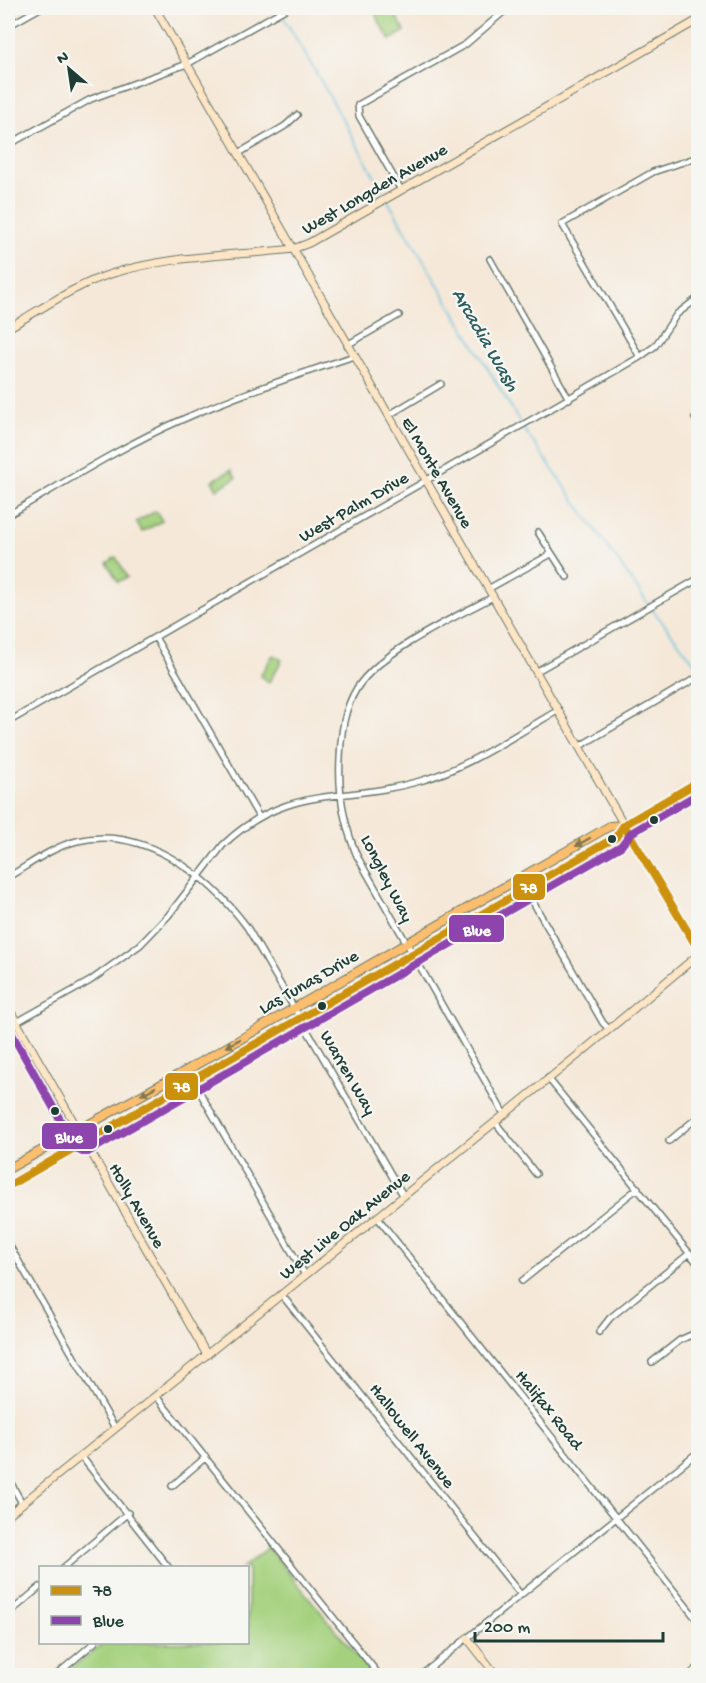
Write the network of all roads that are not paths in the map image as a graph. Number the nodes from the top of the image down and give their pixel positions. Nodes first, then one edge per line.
1 (40, 8) edge
2 (155, 8) edge
3 (508, 8) edge
4 (284, 9) edge
5 (699, 20) edge
6 (8, 26) edge
7 (187, 64) junction
8 (297, 115) dead end
9 (8, 145) edge
10 (239, 153) junction
11 (699, 157) edge
12 (401, 190) junction
13 (293, 249) junction
14 (490, 259) dead end
15 (699, 298) edge
16 (399, 315) dead end
17 (8, 328) edge
18 (347, 345) junction
19 (354, 356) junction
20 (640, 357) junction
21 (441, 384) dead end
22 (569, 399) junction
23 (389, 415) junction
24 (695, 418) dead end
25 (699, 425) edge
26 (426, 481) junction
27 (8, 515) edge
28 (538, 532) dead end
29 (551, 554) junction
30 (567, 577) dead end
31 (699, 579) edge
32 (488, 589) junction
33 (493, 597) junction
34 (155, 637) junction
35 (537, 671) junction
36 (698, 677) edge
37 (559, 710) junction
38 (8, 722) edge
39 (580, 746) junction
40 (699, 782) edge
41 (340, 795) junction
42 (259, 817) junction
43 (624, 825) junction
44 (8, 877) edge
45 (198, 877) junction
46 (519, 878) junction
47 (526, 890) junction
48 (406, 944) junction
49 (699, 949) edge
50 (411, 954) junction
51 (699, 955) edge
52 (8, 1007) edge
53 (295, 1008) junction
54 (301, 1018) junction
55 (16, 1022) junction
56 (8, 1027) edge
57 (609, 1029) junction
58 (187, 1070) junction
59 (548, 1078) junction
60 (194, 1081) junction
61 (504, 1114) junction
62 (699, 1117) edge
63 (495, 1122) junction
64 (78, 1129) junction
65 (669, 1141) dead end
66 (85, 1142) junction
67 (8, 1169) edge
68 (536, 1174) dead end
69 (8, 1186) edge
70 (638, 1188) junction
71 (403, 1195) junction
72 (377, 1217) junction
73 (8, 1243) edge
74 (690, 1253) junction
75 (699, 1264) edge
76 (305, 1275) junction
77 (522, 1281) dead end
78 (281, 1294) junction
79 (599, 1332) dead end
80 (699, 1332) edge
81 (207, 1355) junction
82 (652, 1362) dead end
83 (156, 1396) junction
84 (115, 1428) junction
85 (699, 1452) edge
86 (81, 1456) junction
87 (206, 1458) junction
88 (8, 1478) edge
89 (172, 1486) dead end
90 (22, 1503) junction
91 (128, 1514) junction
92 (8, 1515) edge
93 (616, 1518) junction
94 (65, 1566) edge
95 (168, 1566) edge
96 (39, 1588) edge
97 (521, 1595) junction
98 (8, 1614) edge
99 (699, 1621) edge
100 (467, 1638) junction
101 (93, 1644) edge
102 (699, 1668) edge
103 (55, 1676) edge
104 (380, 1676) edge
105 (420, 1676) edge
106 (497, 1676) edge
107 (689, 1676) edge

1 - 6 street
2 - 7 street, El Monte Avenue
3 - 12 street
4 - 7 street
5 - 12 street, West Longden Avenue
7 - 9 street
7 - 10 street, El Monte Avenue
8 - 10 street
10 - 13 street, El Monte Avenue
11 - 20 street
12 - 13 street, West Longden Avenue
13 - 17 street, West Longden Avenue
13 - 18 street, El Monte Avenue
14 - 22 street
15 - 20 street, West Palm Drive
16 - 18 street
18 - 19 street, El Monte Avenue
19 - 23 street, El Monte Avenue
19 - 27 street
20 - 22 street, West Palm Drive
21 - 23 street
22 - 26 street, West Palm Drive
23 - 26 street, El Monte Avenue
24 - 25 street
26 - 32 street, El Monte Avenue
26 - 34 street, West Palm Drive
28 - 29 street
29 - 30 street
29 - 32 street
31 - 35 street
32 - 33 street, El Monte Avenue
33 - 35 street, El Monte Avenue
33 - 41 street, Longley Way
34 - 38 street, West Palm Drive
34 - 42 street
35 - 37 street, El Monte Avenue
36 - 39 street
37 - 39 street, El Monte Avenue
37 - 41 street
39 - 43 street, El Monte Avenue
40 - 43 main road, Las Tunas Drive
41 - 42 street
41 - 48 street, Longley Way
42 - 45 street
43 -> 46 main road, Las Tunas Drive
43 - 47 main road, Las Tunas Drive
43 - 49 street, El Monte Avenue
44 - 45 street, Warren Way
45 - 53 street, Warren Way
45 - 55 street
46 - 47 street
46 - 48 main road, Las Tunas Drive
47 - 50 main road, Las Tunas Drive
47 - 57 street
48 - 50 street, Longley Way
48 - 53 main road, Las Tunas Drive
50 - 54 main road, Las Tunas Drive
50 - 61 street, Longley Way
51 - 57 street, West Live Oak Avenue
52 - 55 street, Holly Avenue
53 - 54 street, Warren Way
53 -> 58 main road, Las Tunas Drive
54 - 60 main road, Las Tunas Drive
54 - 71 street, Warren Way
55 - 56 street
55 - 64 street, Holly Avenue
57 - 59 street, West Live Oak Avenue
58 - 60 street
58 -> 64 main road, Las Tunas Drive
59 - 61 street, West Live Oak Avenue
59 - 70 street
60 - 66 main road, Las Tunas Drive
60 - 76 street
61 - 63 street, West Live Oak Avenue
62 - 65 street
63 - 68 street
63 - 71 street, West Live Oak Avenue
64 - 66 street, Holly Avenue
64 - 67 main road, Las Tunas Drive
66 - 69 main road, Las Tunas Drive
66 - 81 street, Holly Avenue
70 - 74 street
70 - 77 street
71 - 72 street, West Live Oak Avenue
72 - 76 street, West Live Oak Avenue
72 - 93 street, Halifax Road
73 - 84 street
74 - 75 street
74 - 79 street
76 - 78 street, West Live Oak Avenue
78 - 81 street, West Live Oak Avenue
78 - 97 street, Hallowell Avenue
80 - 82 street
81 - 83 street, West Live Oak Avenue
83 - 84 street, West Live Oak Avenue
83 - 87 street
84 - 86 street, West Live Oak Avenue
85 - 93 street
86 - 90 street, West Live Oak Avenue
86 - 91 street
87 - 89 street
87 - 104 street
88 - 90 street
90 - 92 street, West Live Oak Avenue
91 - 94 street
91 - 95 street
93 - 97 street
93 - 99 street, Halifax Road
96 - 98 street
97 - 100 street
100 - 105 street
100 - 106 street
101 - 103 street
102 - 107 street

